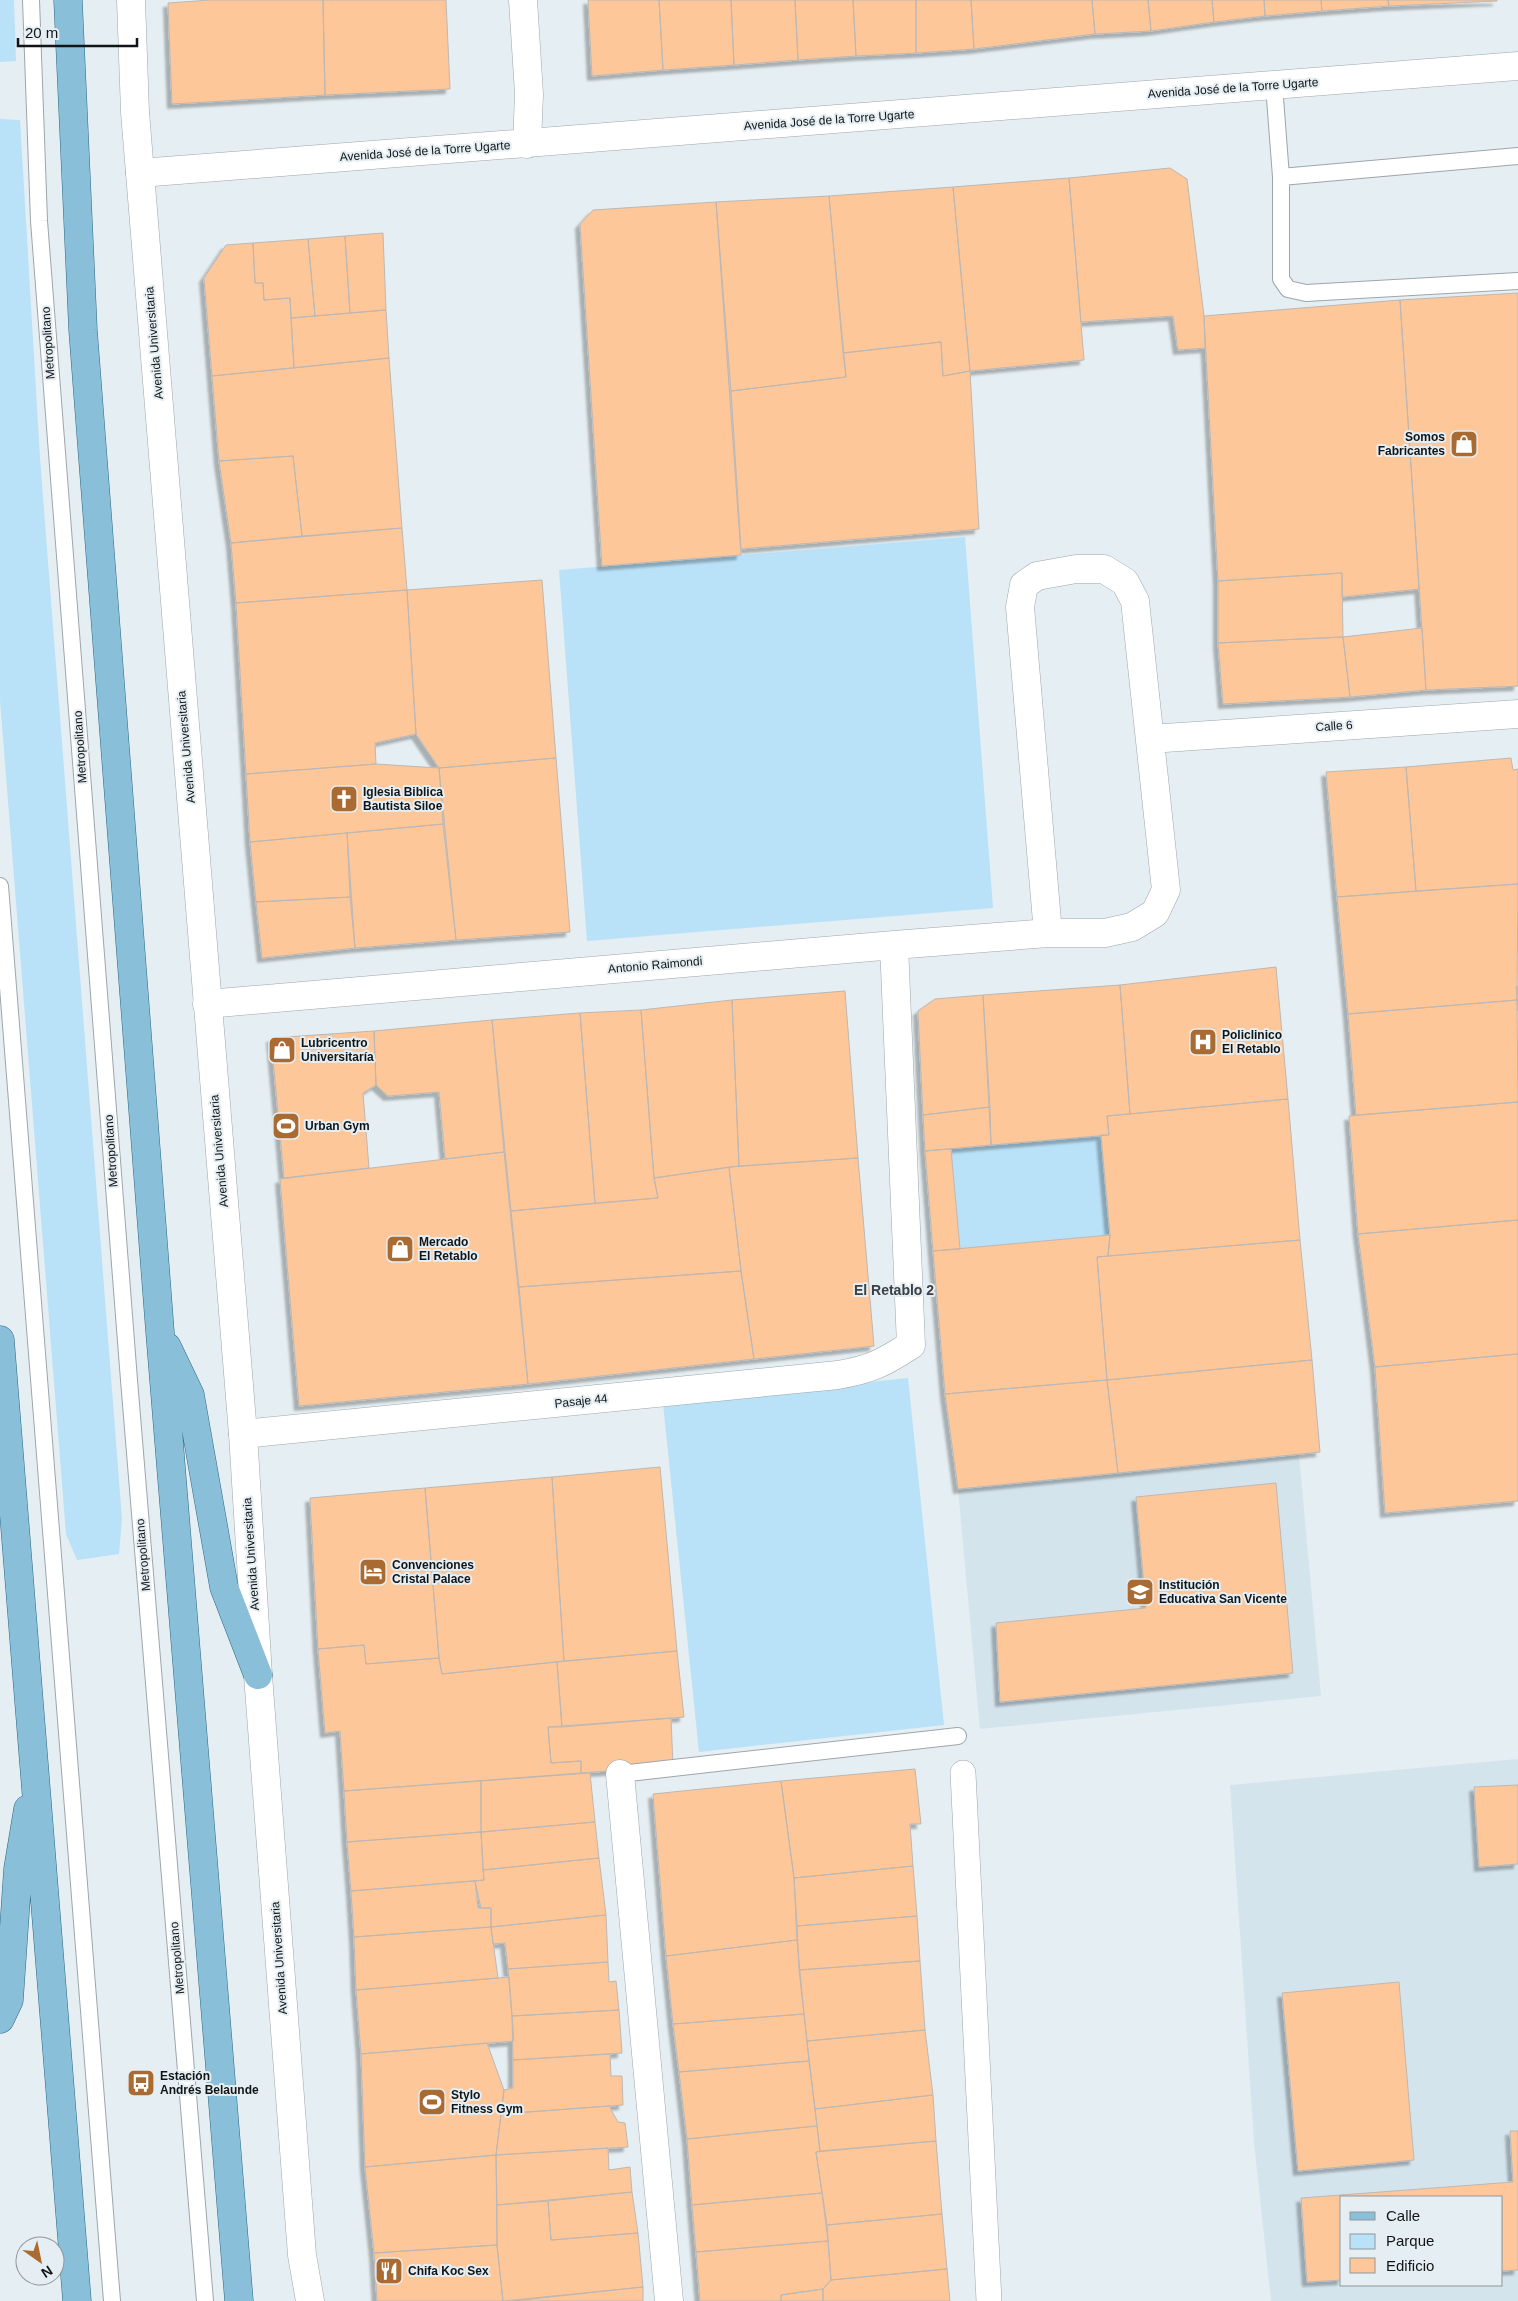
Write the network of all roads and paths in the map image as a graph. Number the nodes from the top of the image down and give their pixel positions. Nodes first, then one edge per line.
1 (31, 0) edge
2 (68, 0) edge
3 (131, 0) edge
4 (523, 0) edge
5 (1518, 66) edge
6 (1274, 85) junction
7 (526, 144) junction
8 (1518, 156) edge
9 (140, 173) junction
10 (1281, 176) junction
11 (1518, 281) edge
12 (1518, 714) edge
13 (1150, 739) junction
14 (0, 886) edge
15 (1048, 933) junction
16 (894, 945) junction
17 (206, 1004) junction
18 (160, 1332) junction
19 (0, 1340) edge
20 (243, 1434) junction
21 (258, 1675) junction
22 (958, 1736) dead end
23 (35, 1771) junction
24 (962, 1773) dead end
25 (620, 1774) joint
26 (0, 2019) edge
27 (77, 2301) edge
28 (112, 2301) edge
29 (205, 2301) edge
30 (239, 2301) edge
31 (310, 2301) edge
32 (669, 2301) edge
33 (989, 2301) edge

1 - 29 lane, Metropolitano
2 - 18 main road
3 - 9 street, Avenida Universitaria
4 - 7 street
5 - 6 street, Avenida José de la Torre Ugarte
6 - 7 street, Avenida José de la Torre Ugarte
6 - 10 lane
7 - 9 street, Avenida José de la Torre Ugarte
8 - 10 lane
9 - 17 street, Avenida Universitaria
10 - 11 lane
12 - 13 street, Calle 6
13 - 15 street, Antonio Raimondi
13 - 15 street, Antonio Raimondi
14 - 28 lane
15 - 16 street, Antonio Raimondi
16 - 17 street, Antonio Raimondi
16 - 20 street, Pasaje 44
17 - 20 street, Avenida Universitaria
18 - 21 main road
18 - 30 main road
19 - 23 main road
20 - 21 street, Avenida Universitaria
21 - 31 street, Avenida Universitaria
22 - 25 lane
23 - 26 main road
23 - 27 main road
24 - 33 street
25 - 32 street

